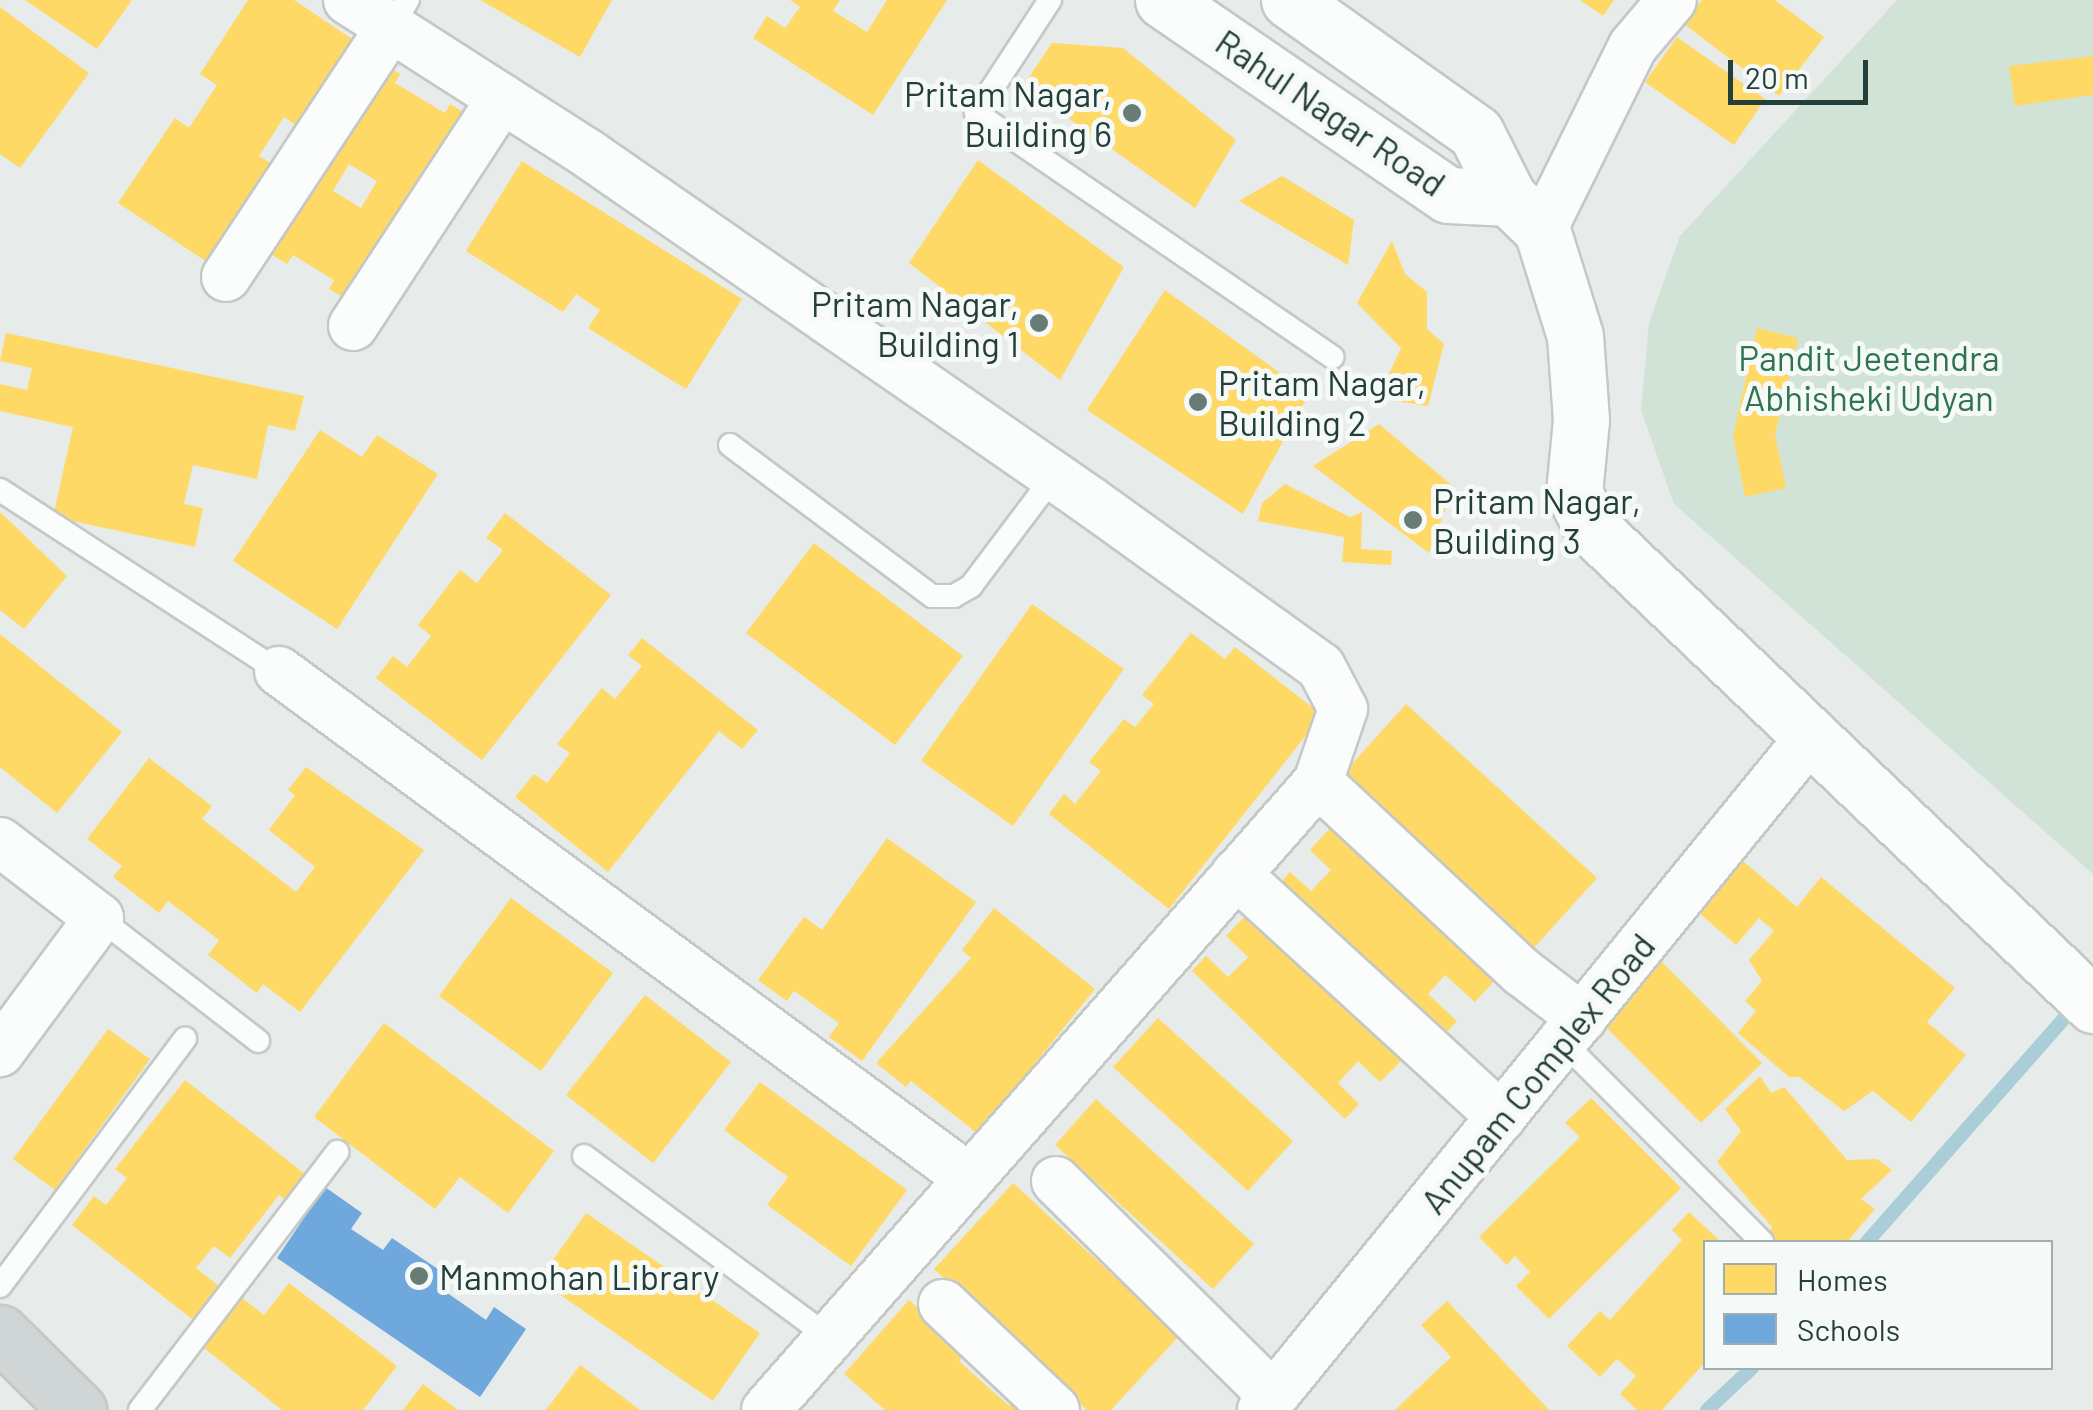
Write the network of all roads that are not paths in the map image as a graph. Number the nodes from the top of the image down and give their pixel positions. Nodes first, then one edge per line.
1 (348, 0) edge
2 (1050, 0) edge
3 (1163, 0) edge
4 (1289, 0) edge
5 (1672, 0) edge
6 (399, 14) edge
7 (502, 98) junction
8 (1526, 214) junction
9 (226, 277) dead end
10 (353, 326) dead end
11 (1333, 357) dead end
12 (730, 445) dead end
13 (1054, 476) junction
14 (0, 490) edge
15 (279, 671) joint
16 (1812, 735) junction
17 (1318, 782) junction
18 (0, 842) edge
19 (1236, 874) junction
20 (99, 918) junction
21 (2087, 999) edge
22 (1572, 1030) junction
23 (185, 1038) dead end
24 (258, 1041) dead end
25 (0, 1052) edge
26 (1501, 1117) junction
27 (336, 1152) dead end
28 (584, 1156) dead end
29 (969, 1178) junction
30 (1056, 1182) dead end
31 (1760, 1240) edge
32 (0, 1286) edge
33 (943, 1304) dead end
34 (0, 1332) edge
35 (830, 1338) junction
36 (1275, 1405) edge
37 (78, 1410) edge
38 (140, 1410) edge
39 (766, 1410) edge
40 (1055, 1410) edge

1 - 6 street
2 - 11 lane
3 - 8 street, Rahul Nagar Road
4 - 8 street, Rahul Nagar Road
5 - 8 street
6 - 7 street
6 - 9 street
7 - 10 street
7 - 13 street
8 - 16 street
12 - 13 lane
13 - 17 street
14 - 15 lane
15 - 29 street
16 - 21 street
16 - 22 street, Anupam Complex Road
17 - 19 street
17 - 22 street
18 - 20 street
19 - 26 street
19 - 29 street
20 - 24 lane
20 - 25 street
22 - 26 street, Anupam Complex Road
22 - 31 lane
23 - 32 lane
26 - 36 street, Anupam Complex Road
27 - 38 lane
28 - 35 lane
29 - 35 street
30 - 36 street
33 - 40 street
34 - 37 main road
35 - 39 street

